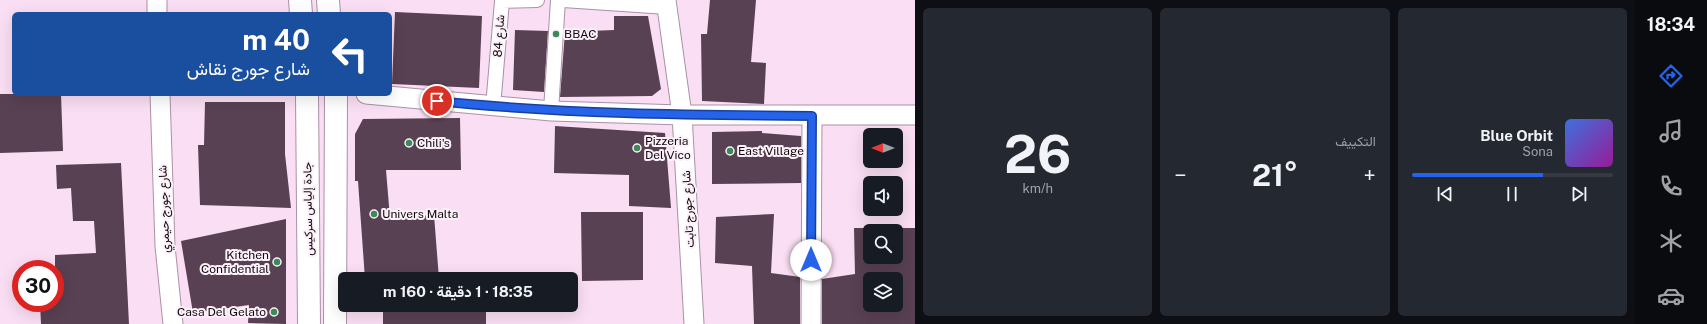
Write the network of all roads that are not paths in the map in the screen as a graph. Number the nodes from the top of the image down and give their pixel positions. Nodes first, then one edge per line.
1 (157, 0) edge
2 (300, 0) edge
3 (328, 0) edge
4 (537, 0) edge
5 (558, 0) edge
6 (563, 0) edge
7 (667, 3) edge
8 (157, 12) edge
9 (301, 12) edge
10 (329, 12) edge
11 (160, 96) edge
12 (307, 96) edge
13 (336, 96) edge
14 (386, 96) edge
15 (493, 107) junction
16 (551, 111) junction
17 (682, 115) junction
18 (915, 115) edge
19 (812, 116) junction
20 (173, 324) edge
21 (309, 324) edge
22 (335, 324) edge
23 (694, 324) edge
24 (811, 324) edge

1 - 8 street
2 - 9 main road
3 - 10 main road
4 - 15 street, شارع 84
5 - 16 street
6 - 7 street
7 - 17 street, شارع جورج تابت
11 - 20 street, شارع جورج حيمري
12 - 21 main road, جادة إلياس سركيس
13 - 22 main road
14 - 15 street
15 - 16 street
16 - 17 street
17 - 19 street
17 - 23 street, شارع جورج تابت
18 - 19 street
19 - 24 street

